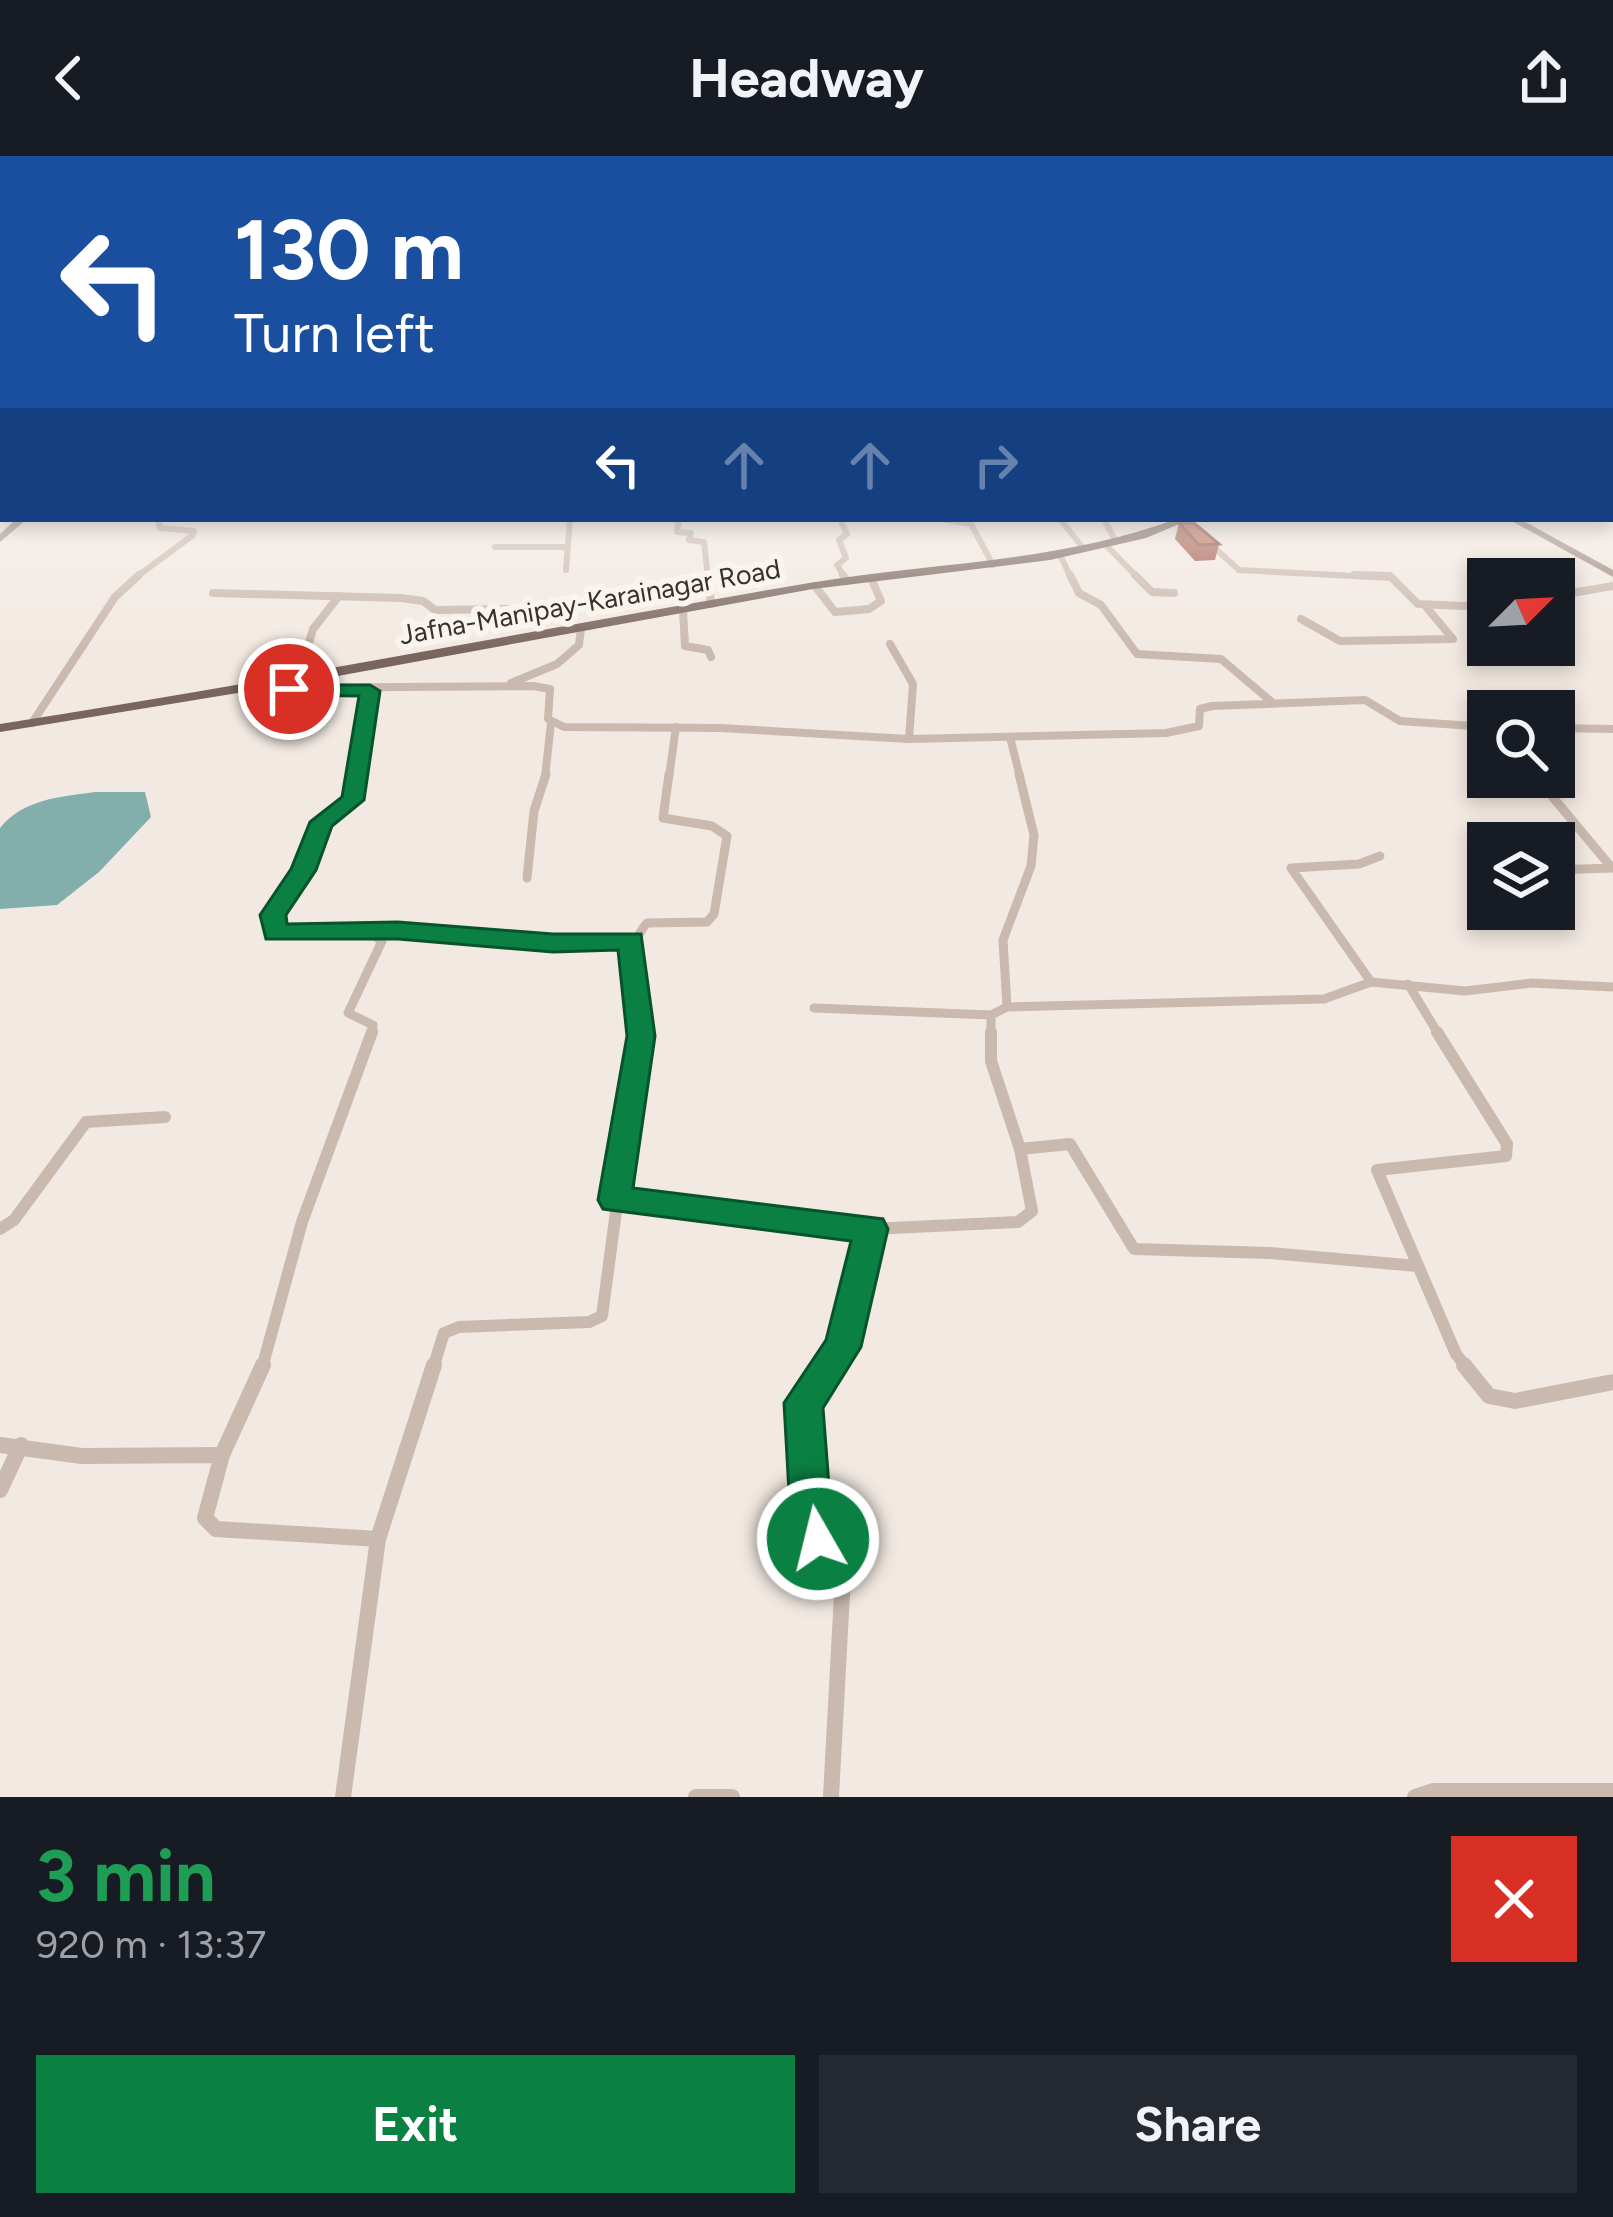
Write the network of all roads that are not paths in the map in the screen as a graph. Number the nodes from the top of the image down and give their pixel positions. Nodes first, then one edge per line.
1 (159, 522) edge
2 (569, 522) edge
3 (679, 522) edge
4 (841, 522) edge
5 (959, 522) edge
6 (1062, 522) edge
7 (1104, 522) edge
8 (1518, 522) edge
9 (1187, 523) edge
10 (1203, 537) edge
11 (1111, 543) junction
12 (495, 547) dead end
13 (565, 547) junction
14 (1083, 548) junction
15 (1059, 553) junction
16 (993, 565) junction
17 (566, 570) dead end
18 (1613, 574) edge
19 (871, 578) junction
20 (847, 580) junction
21 (815, 586) junction
22 (1613, 586) edge
23 (213, 592) dead end
24 (1575, 592) edge
25 (1174, 593) dead end
26 (339, 596) junction
27 (711, 604) junction
28 (1426, 607) junction
29 (1467, 607) edge
30 (506, 609) dead end
31 (683, 610) junction
32 (1301, 620) dead end
33 (580, 628) junction
34 (890, 644) dead end
35 (711, 657) dead end
36 (298, 680) junction
37 (256, 688) junction
38 (496, 688) junction
39 (370, 691) junction
40 (1273, 703) junction
41 (32, 723) junction
42 (550, 723) junction
43 (1467, 726) edge
44 (0, 728) edge
45 (676, 728) junction
46 (1575, 728) edge
47 (1613, 729) edge
48 (1010, 737) junction
49 (909, 739) junction
50 (1554, 798) edge
51 (1574, 822) edge
52 (1575, 824) edge
53 (1380, 856) dead end
54 (1575, 869) edge
55 (527, 878) dead end
56 (370, 933) junction
57 (632, 940) junction
58 (1371, 982) junction
59 (1408, 984) junction
60 (1613, 987) edge
61 (1007, 1007) junction
62 (814, 1009) dead end
63 (992, 1015) junction
64 (165, 1117) dead end
65 (1019, 1149) junction
66 (614, 1200) junction
67 (0, 1229) edge
68 (871, 1229) junction
69 (1417, 1266) junction
70 (1613, 1382) edge
71 (21, 1444) junction
72 (0, 1445) edge
73 (222, 1455) junction
74 (0, 1490) edge
75 (378, 1539) junction
76 (1613, 1791) edge
77 (343, 1797) edge
78 (696, 1797) edge
79 (733, 1797) edge
80 (831, 1797) edge
81 (1415, 1797) edge

1 - 41 street
2 - 13 street
3 - 27 street
4 - 20 street
5 - 16 street
6 - 14 street
7 - 11 street
8 - 18 main road
9 - 11 main road, Jafna-Manipay-Karainagar Road
10 - 28 street
11 - 14 main road, Jafna-Manipay-Karainagar Road
11 - 25 street
12 - 13 street
13 - 17 street
14 - 15 main road, Jafna-Manipay-Karainagar Road
15 - 16 main road, Jafna-Manipay-Karainagar Road
15 - 40 street
16 - 19 main road, Jafna-Manipay-Karainagar Road
19 - 20 main road, Jafna-Manipay-Karainagar Road
19 - 21 street
20 - 21 main road, Jafna-Manipay-Karainagar Road
21 - 27 main road, Jafna-Manipay-Karainagar Road
22 - 24 street
23 - 26 street
26 - 30 street
26 - 36 street
27 - 31 main road, Jafna-Manipay-Karainagar Road
28 - 29 street
28 - 32 street
31 - 33 main road, Jafna-Manipay-Karainagar Road
31 - 35 street
33 - 36 main road, Jafna-Manipay-Karainagar Road
33 - 38 street
34 - 49 street
36 - 37 main road, Jafna-Manipay-Karainagar Road
37 - 39 street
37 - 41 main road, Jafna-Manipay-Karainagar Road
38 - 39 street
38 - 42 street
39 - 56 street
40 - 43 street
40 - 48 street
41 - 44 main road, Jafna-Manipay-Karainagar Road
42 - 45 street
42 - 55 street
45 - 49 street
45 - 57 street
46 - 47 street
48 - 49 street
48 - 61 street
50 - 51 street
52 - 54 street
53 - 58 street
56 - 57 street
56 - 73 street
57 - 66 street
58 - 59 street
58 - 61 street
59 - 60 street
59 - 69 street
61 - 63 street
62 - 63 street
63 - 65 street
64 - 67 street
65 - 68 street
65 - 69 street
66 - 68 street
66 - 75 street
68 - 80 street
69 - 70 street
71 - 72 street
71 - 73 street
71 - 74 street
73 - 75 street
75 - 77 street
76 - 81 street
78 - 79 street

